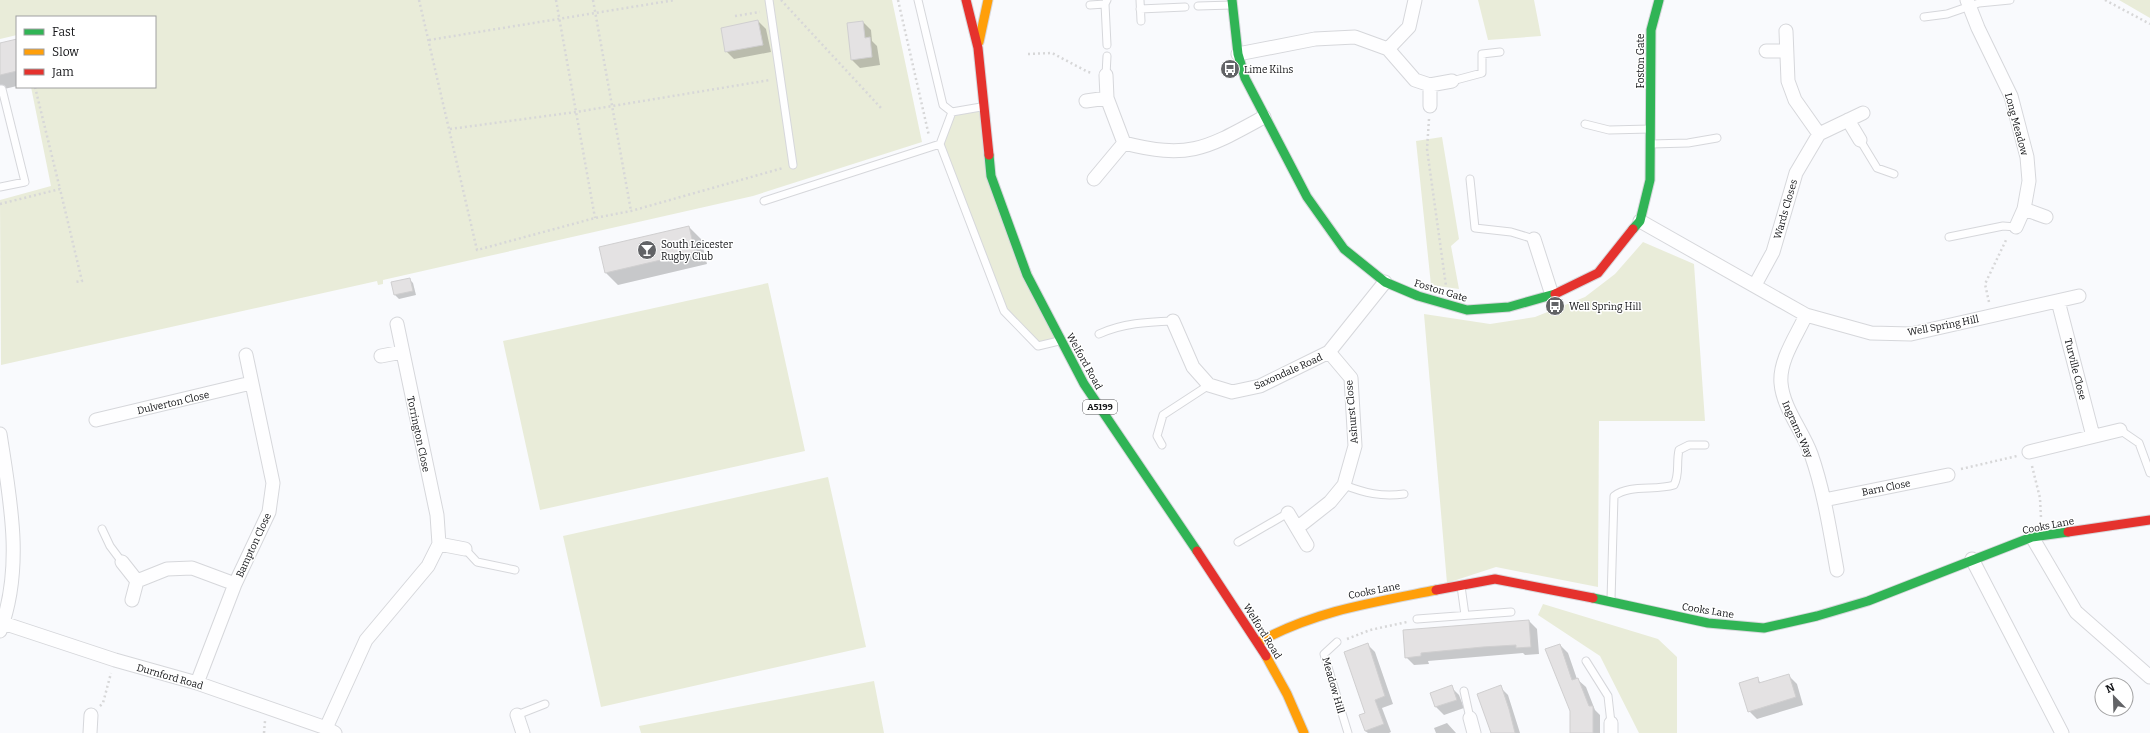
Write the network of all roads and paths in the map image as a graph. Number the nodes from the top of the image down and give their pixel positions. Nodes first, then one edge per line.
1 (419, 0) edge
2 (556, 0) edge
3 (593, 0) edge
4 (675, 0) edge
5 (769, 0) edge
6 (781, 0) edge
7 (898, 0) edge
8 (918, 0) edge
9 (966, 0) edge
10 (988, 0) edge
11 (1140, 0) edge
12 (1415, 0) edge
13 (1659, 0) edge
14 (2010, 0) edge
15 (2105, 0) edge
16 (1106, 2) edge
17 (1232, 3) edge
18 (1968, 3) edge
19 (1090, 5) dead end
20 (1198, 6) dead end
21 (1185, 7) dead end
22 (1140, 9) junction
23 (770, 10) junction
24 (595, 12) junction
25 (735, 16) dead end
26 (1924, 17) dead end
27 (559, 18) junction
28 (1141, 21) dead end
29 (2150, 24) edge
30 (1786, 31) dead end
31 (429, 40) junction
32 (1107, 45) dead end
33 (978, 48) junction
34 (1388, 49) junction
35 (1766, 51) dead end
36 (1785, 51) junction
37 (1500, 52) dead end
38 (1028, 54) dead end
39 (1238, 54) junction
40 (1107, 56) dead end
41 (1106, 75) junction
42 (779, 79) junction
43 (1452, 81) joint
44 (1430, 85) junction
45 (35, 88) edge
46 (0, 89) edge
47 (1107, 98) junction
48 (1086, 101) dead end
49 (611, 106) junction
50 (1430, 106) joint
51 (982, 107) junction
52 (881, 108) dead end
53 (576, 112) junction
54 (952, 112) junction
55 (1863, 113) dead end
56 (1264, 117) junction
57 (1848, 120) junction
58 (1585, 124) dead end
59 (450, 129) junction
60 (1651, 129) junction
61 (1819, 134) junction
62 (1717, 138) dead end
63 (1860, 140) joint
64 (1124, 143) junction
65 (940, 144) junction
66 (1651, 144) junction
67 (932, 146) junction
68 (793, 165) joint
69 (1894, 174) dead end
70 (1094, 179) dead end
71 (1470, 179) dead end
72 (0, 187) edge
73 (60, 189) junction
74 (764, 201) dead end
75 (0, 204) edge
76 (2024, 209) junction
77 (631, 212) junction
78 (2046, 217) dead end
79 (595, 218) junction
80 (1640, 221) junction
81 (2016, 227) junction
82 (1949, 237) dead end
83 (1534, 239) joint
84 (75, 282) dead end
85 (1385, 282) junction
86 (1755, 285) junction
87 (1552, 295) junction
88 (2079, 296) dead end
89 (2058, 301) junction
90 (1449, 305) junction
91 (1806, 315) junction
92 (1992, 315) junction
93 (1174, 321) joint
94 (397, 324) dead end
95 (1099, 334) dead end
96 (1061, 341) junction
97 (402, 352) junction
98 (1329, 352) junction
99 (246, 355) dead end
100 (380, 356) dead end
101 (251, 383) junction
102 (1210, 385) junction
103 (96, 420) dead end
104 (2120, 430) joint
105 (0, 434) edge
106 (2093, 436) junction
107 (1162, 445) dead end
108 (1705, 445) dead end
109 (2029, 452) junction
110 (2150, 473) edge
111 (1948, 475) joint
112 (1344, 485) junction
113 (1404, 494) dead end
114 (1824, 500) junction
115 (1288, 513) joint
116 (2150, 520) edge
117 (1297, 528) junction
118 (102, 529) dead end
119 (2037, 536) junction
120 (1238, 542) dead end
121 (439, 544) junction
122 (1307, 545) dead end
123 (465, 549) joint
124 (1972, 559) junction
125 (122, 562) joint
126 (515, 570) dead end
127 (1837, 570) dead end
128 (137, 581) junction
129 (235, 584) junction
130 (1461, 584) junction
131 (132, 600) dead end
132 (1611, 601) junction
133 (1511, 612) dead end
134 (1465, 615) junction
135 (1417, 620) joint
136 (2, 627) edge
137 (1259, 642) junction
138 (1337, 642) joint
139 (115, 660) junction
140 (1586, 661) dead end
141 (2150, 677) edge
142 (197, 683) junction
143 (1464, 691) dead end
144 (545, 704) dead end
145 (91, 715) joint
146 (517, 715) joint
147 (1470, 718) joint
148 (1611, 728) edge
149 (331, 730) edge
150 (90, 733) edge
151 (524, 733) edge
152 (1304, 733) edge
153 (1348, 733) edge
154 (1474, 733) edge
155 (2062, 733) edge

1 - 31 path
2 - 27 path
3 - 24 path
4 - 24 path
5 - 23 lane
6 - 52 path
7 - 67 path
8 - 54 lane
9 - 33 street, Welford Road / A5199
10 - 33 street, Welford Road / A5199
11 - 22 lane
12 - 34 street
13 - 60 street, Foston Gate
14 - 18 lane
15 - 29 path
16 - 19 lane
16 - 32 lane
17 - 20 lane
17 - 39 street, Foston Gate
18 - 26 lane
18 - 76 street, Long Meadow
21 - 22 lane
22 - 28 lane
23 - 25 path
23 - 42 lane
24 - 27 path
24 - 49 path
27 - 31 path
27 - 53 path
30 - 36 street
31 - 59 path
33 - 51 street, Welford Road / A5199
34 - 39 street
34 - 44 street
35 - 36 street
36 - 61 street
37 - 43 lane
38 - 41 path
39 - 56 street, Foston Gate
40 - 41 lane
41 - 47 street
42 - 49 path
42 - 68 lane
43 - 44 street
44 - 50 street
45 - 73 path
46 - 72 lane
47 - 48 street
47 - 64 street
49 - 53 path
49 - 77 path
50 - 90 path
51 - 54 lane
51 - 96 street, Welford Road / A5199
53 - 59 path
53 - 79 path
54 - 65 lane
55 - 57 street
56 - 64 street
56 - 85 street, Foston Gate
57 - 61 street
57 - 63 street
58 - 60 lane
59 - 79 path
60 - 66 street, Foston Gate
61 - 86 street, Wards Closes
62 - 66 lane
63 - 69 lane
64 - 70 street
65 - 67 lane
65 - 96 lane
66 - 80 street, Foston Gate
67 - 74 lane
68 - 77 path
71 - 83 lane
73 - 75 path
73 - 84 path
76 - 78 street
76 - 81 street, Long Meadow
77 - 79 path
80 - 86 street, Well Spring Hill
80 - 87 street, Foston Gate
81 - 82 lane
81 - 92 path
83 - 87 street
85 - 90 street, Foston Gate
85 - 98 street, Saxondale Road
86 - 91 street, Well Spring Hill
87 - 90 street, Foston Gate
88 - 89 street, Well Spring Hill
89 - 92 street, Well Spring Hill
89 - 106 street, Turville Close
91 - 92 street, Well Spring Hill
91 - 114 street, Ingrams Way
93 - 95 lane
93 - 102 street, Saxondale Road
94 - 97 street, Torrington Close
96 - 137 street, Welford Road / A5199
97 - 100 street
97 - 121 street, Torrington Close
98 - 102 street, Saxondale Road
98 - 112 street, Ashurst Close
99 - 101 street, Bampton Close
101 - 103 street, Dulverton Close
101 - 129 street, Bampton Close
102 - 107 lane
104 - 106 street
104 - 110 lane
105 - 136 street
106 - 109 street
108 - 132 lane
109 - 111 path
109 - 119 path
111 - 114 street, Barn Close
112 - 113 lane
112 - 117 street, Ashurst Close
114 - 127 street, Ingrams Way
115 - 117 street
115 - 120 lane
116 - 119 street, Cooks Lane
117 - 122 street
118 - 125 lane
119 - 124 street, Cooks Lane
119 - 141 street
121 - 123 street
121 - 149 street
123 - 126 lane
124 - 132 street, Cooks Lane
124 - 155 street
125 - 128 street
128 - 129 street
128 - 131 street
129 - 142 street, Bampton Close
130 - 132 street, Cooks Lane
130 - 134 lane
130 - 137 street, Cooks Lane
133 - 134 lane
134 - 135 lane
135 - 138 path
136 - 139 street, Durnford Road
137 - 152 street, Welford Road / A5199
138 - 153 lane, Meadow Hill
139 - 142 street, Durnford Road
139 - 145 path
140 - 148 lane
142 - 149 street, Durnford Road
143 - 147 lane
144 - 146 lane
145 - 150 street
146 - 151 street
147 - 154 street

